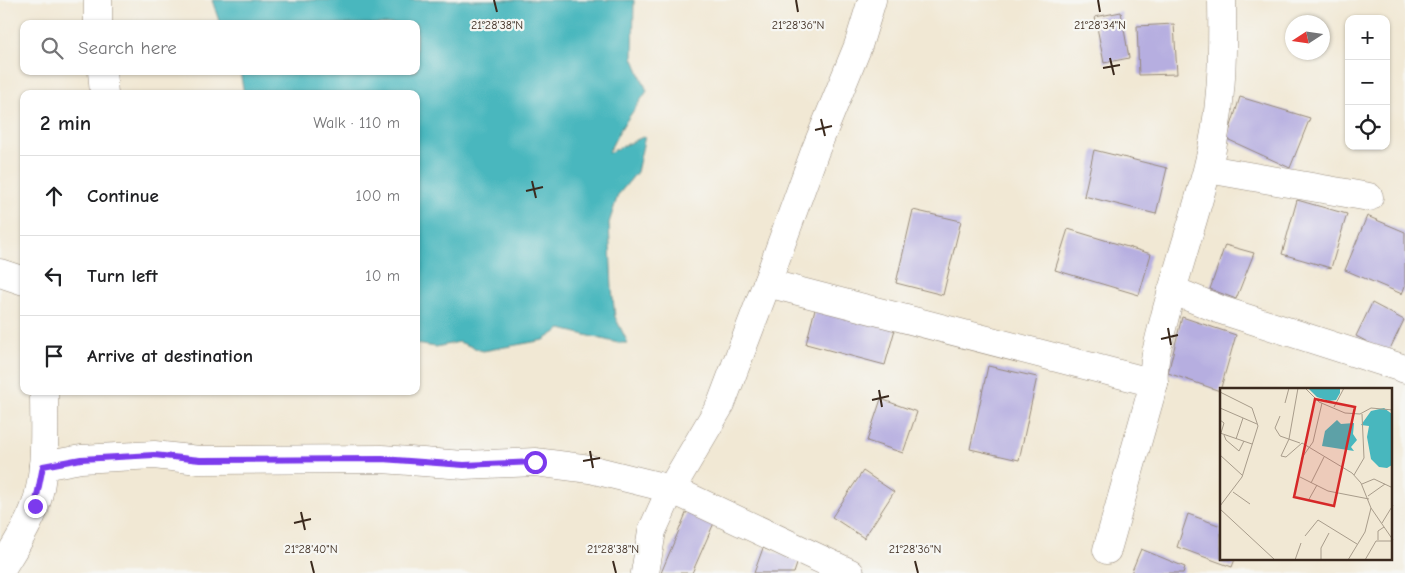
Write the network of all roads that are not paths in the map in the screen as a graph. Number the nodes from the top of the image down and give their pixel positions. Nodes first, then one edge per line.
1 (98, 0) edge
2 (872, 0) edge
3 (1222, 0) edge
4 (98, 20) edge
5 (102, 75) edge
6 (104, 90) edge
7 (1208, 169) junction
8 (1369, 197) dead end
9 (0, 273) edge
10 (20, 279) edge
11 (767, 283) junction
12 (1172, 290) junction
13 (1405, 369) edge
14 (1154, 383) junction
15 (44, 395) edge
16 (43, 466) junction
17 (671, 489) junction
18 (1107, 550) dead end
19 (0, 571) edge
20 (646, 573) edge
21 (850, 573) edge

1 - 4 street
2 - 11 street
3 - 7 street
5 - 6 street
7 - 8 street
7 - 12 street
9 - 10 street
11 - 14 street
11 - 17 street
12 - 13 street
12 - 14 street
14 - 18 street
15 - 16 street
16 - 17 street
16 - 19 street
17 - 20 street
17 - 21 street

